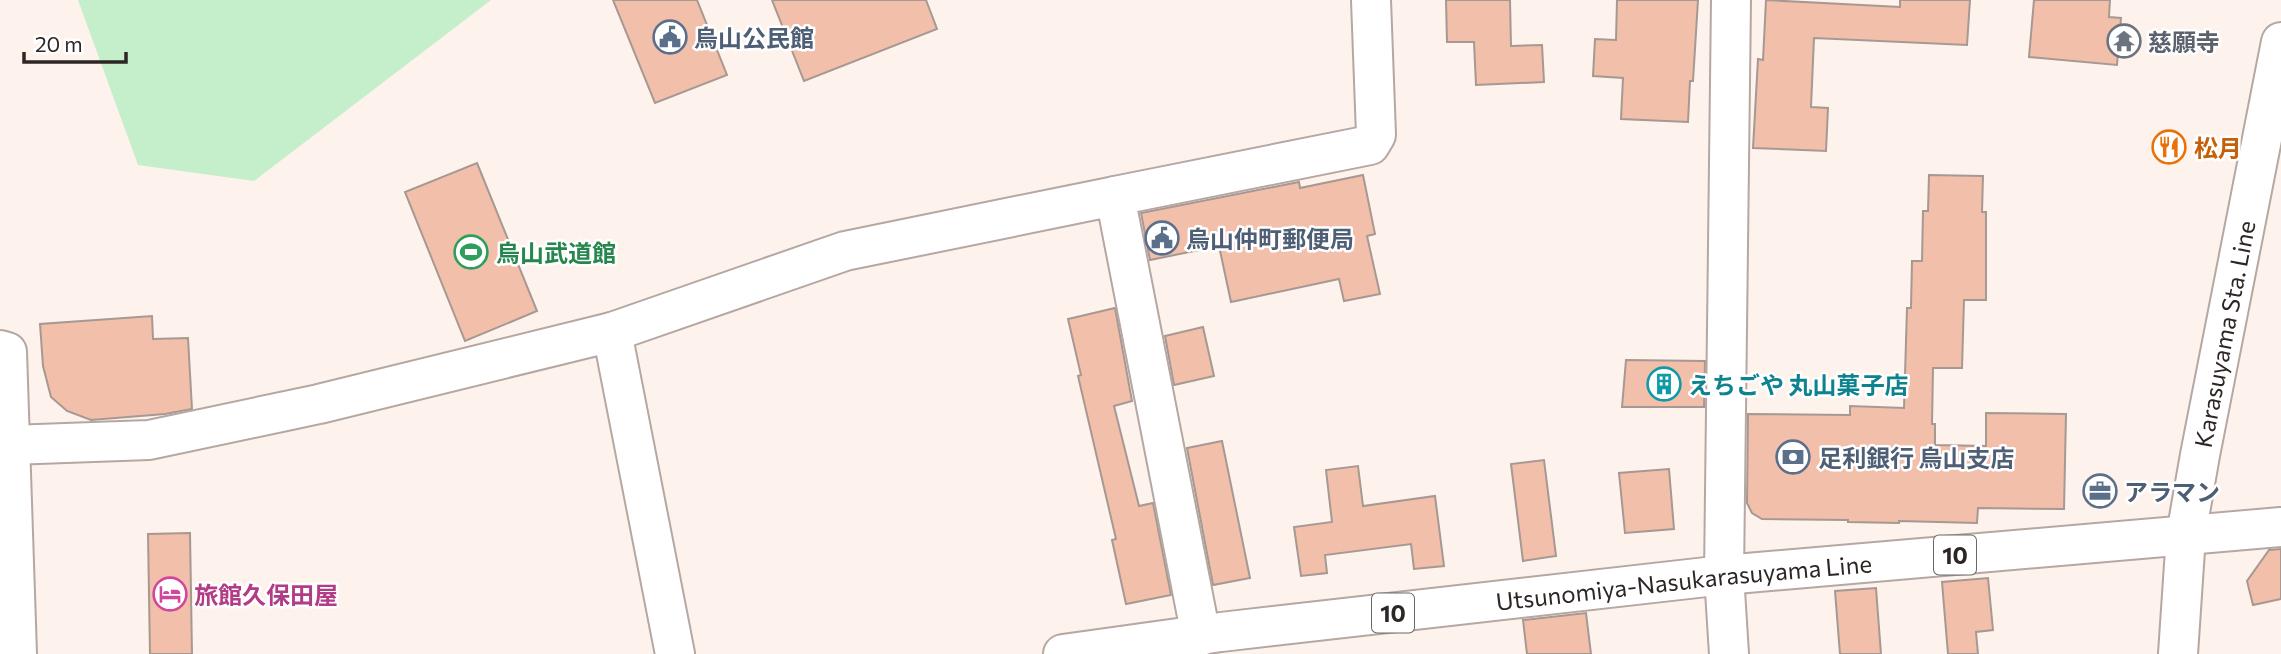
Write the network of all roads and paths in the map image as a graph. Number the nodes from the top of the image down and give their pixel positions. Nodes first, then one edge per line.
1 (1371, 0) edge
2 (1731, 0) edge
3 (2281, 42) edge
4 (1115, 196) junction
5 (612, 332) junction
6 (0, 350) edge
7 (10, 445) junction
8 (2281, 527) edge
9 (2186, 535) junction
10 (1724, 575) junction
11 (1216, 641) edge
12 (17, 654) edge
13 (675, 654) edge
14 (1063, 654) edge
15 (1729, 654) edge
16 (2178, 654) edge

1 - 4 street
2 - 10 street
3 - 9 street, Karasuyama Sta. Line
4 - 5 street
4 - 11 street
5 - 7 street
5 - 13 street
6 - 7 street
7 - 12 street
8 - 9 street
9 - 10 street, Utsunomiya-Nasukarasuyama Line / 10
9 - 16 street
10 - 11 street, Utsunomiya-Nasukarasuyama Line / 10
10 - 15 street
11 - 14 street, Utsunomiya-Nasukarasuyama Line / 10

